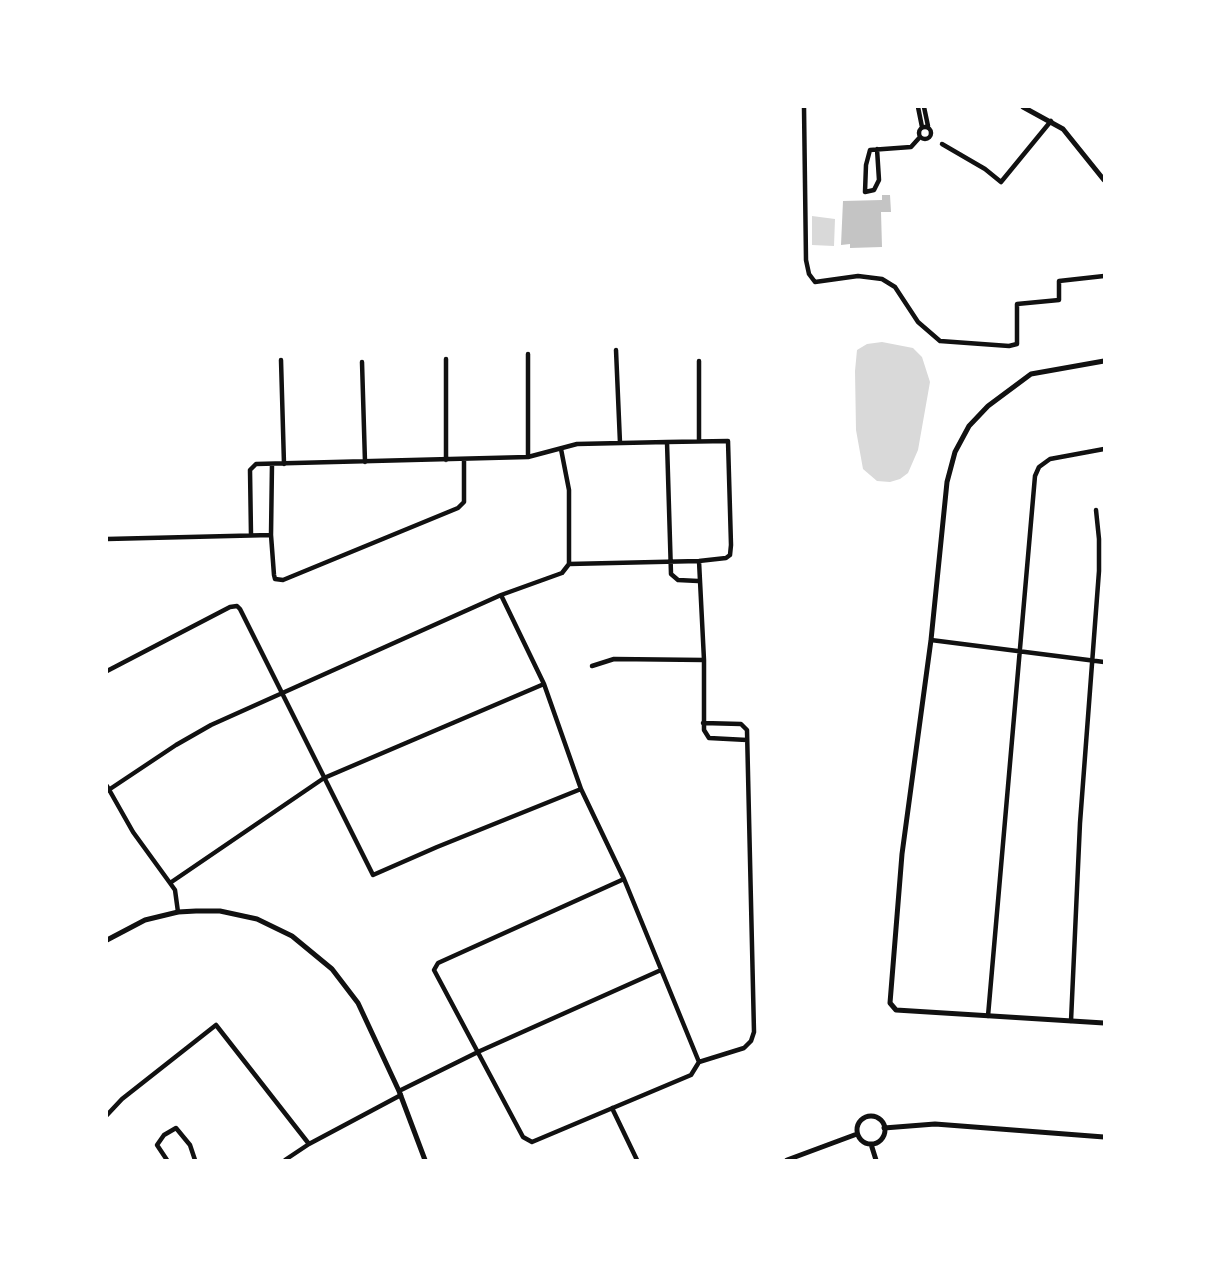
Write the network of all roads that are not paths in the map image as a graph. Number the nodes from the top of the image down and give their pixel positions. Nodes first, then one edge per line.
1 (804, 107) edge
2 (918, 107) edge
3 (924, 107) edge
4 (1023, 107) edge
5 (1051, 121) junction
6 (925, 127) junction
7 (920, 136) junction
8 (942, 144) dead end
9 (877, 149) junction
10 (1104, 180) edge
11 (1104, 276) edge
12 (616, 350) dead end
13 (528, 354) dead end
14 (446, 359) dead end
15 (281, 360) dead end
16 (699, 361) dead end
17 (362, 362) dead end
18 (1104, 362) edge
19 (699, 441) junction
20 (667, 442) junction
21 (620, 443) junction
22 (561, 449) junction
23 (1104, 449) edge
24 (528, 457) junction
25 (446, 460) junction
26 (464, 460) junction
27 (365, 462) junction
28 (272, 464) junction
29 (284, 464) junction
30 (1096, 510) dead end
31 (251, 536) junction
32 (271, 536) junction
33 (107, 539) edge
34 (671, 561) junction
35 (699, 561) junction
36 (569, 564) junction
37 (698, 581) junction
38 (501, 595) junction
39 (931, 640) junction
40 (1019, 651) junction
41 (704, 660) junction
42 (1093, 661) junction
43 (1104, 662) edge
44 (592, 666) dead end
45 (107, 671) edge
46 (544, 684) junction
47 (282, 691) junction
48 (704, 723) junction
49 (747, 740) junction
50 (324, 778) junction
51 (107, 789) edge
52 (580, 789) junction
53 (624, 879) junction
54 (170, 883) junction
55 (178, 912) junction
56 (107, 940) edge
57 (661, 970) junction
58 (988, 1016) junction
59 (1071, 1021) junction
60 (1104, 1023) edge
61 (480, 1051) junction
62 (699, 1062) junction
63 (400, 1093) junction
64 (612, 1108) junction
65 (107, 1115) edge
66 (884, 1128) junction
67 (858, 1134) junction
68 (1104, 1138) edge
69 (309, 1144) junction
70 (871, 1144) junction
71 (167, 1160) edge
72 (195, 1160) edge
73 (285, 1160) edge
74 (425, 1160) edge
75 (637, 1160) edge
76 (787, 1160) edge
77 (876, 1160) edge

1 - 11 street
2 - 6 street
3 - 6 street
4 - 5 street
5 - 8 street
5 - 10 street
6 - 7 street
6 - 7 street
7 - 9 street
9 - 9 street
12 - 21 street
13 - 24 street
14 - 25 street
15 - 29 street
16 - 19 street
17 - 27 street
18 - 39 street
19 - 20 street
19 - 35 street
20 - 21 street
20 - 34 street
21 - 22 street
22 - 24 street
22 - 36 street
23 - 40 street
24 - 26 street
25 - 26 street
25 - 27 street
26 - 32 street
27 - 29 street
28 - 29 street
28 - 31 street
28 - 32 street
30 - 42 street
31 - 32 street
31 - 33 street
34 - 35 street
34 - 36 street
34 - 37 street
35 - 37 street
36 - 38 street
37 - 41 street
38 - 46 street
38 - 47 street
39 - 40 street
39 - 58 street
40 - 42 street
40 - 58 street
41 - 44 street
41 - 48 street
42 - 43 street
42 - 59 street
45 - 47 street
46 - 50 street
46 - 52 street
47 - 50 street
47 - 51 street
48 - 49 street
48 - 49 street
49 - 62 street
50 - 52 street
50 - 54 street
51 - 54 street
52 - 53 street
53 - 57 street
53 - 61 street
54 - 55 street
55 - 56 street
55 - 63 street
57 - 61 street
57 - 62 street
58 - 59 street
59 - 60 street
61 - 63 street
61 - 64 street
62 - 64 street
63 - 69 street
63 - 74 street
64 - 75 street
65 - 69 street
66 - 67 street
66 - 68 street
66 - 70 street
67 - 70 street
67 - 76 street
69 - 73 street
70 - 77 street
71 - 72 street

